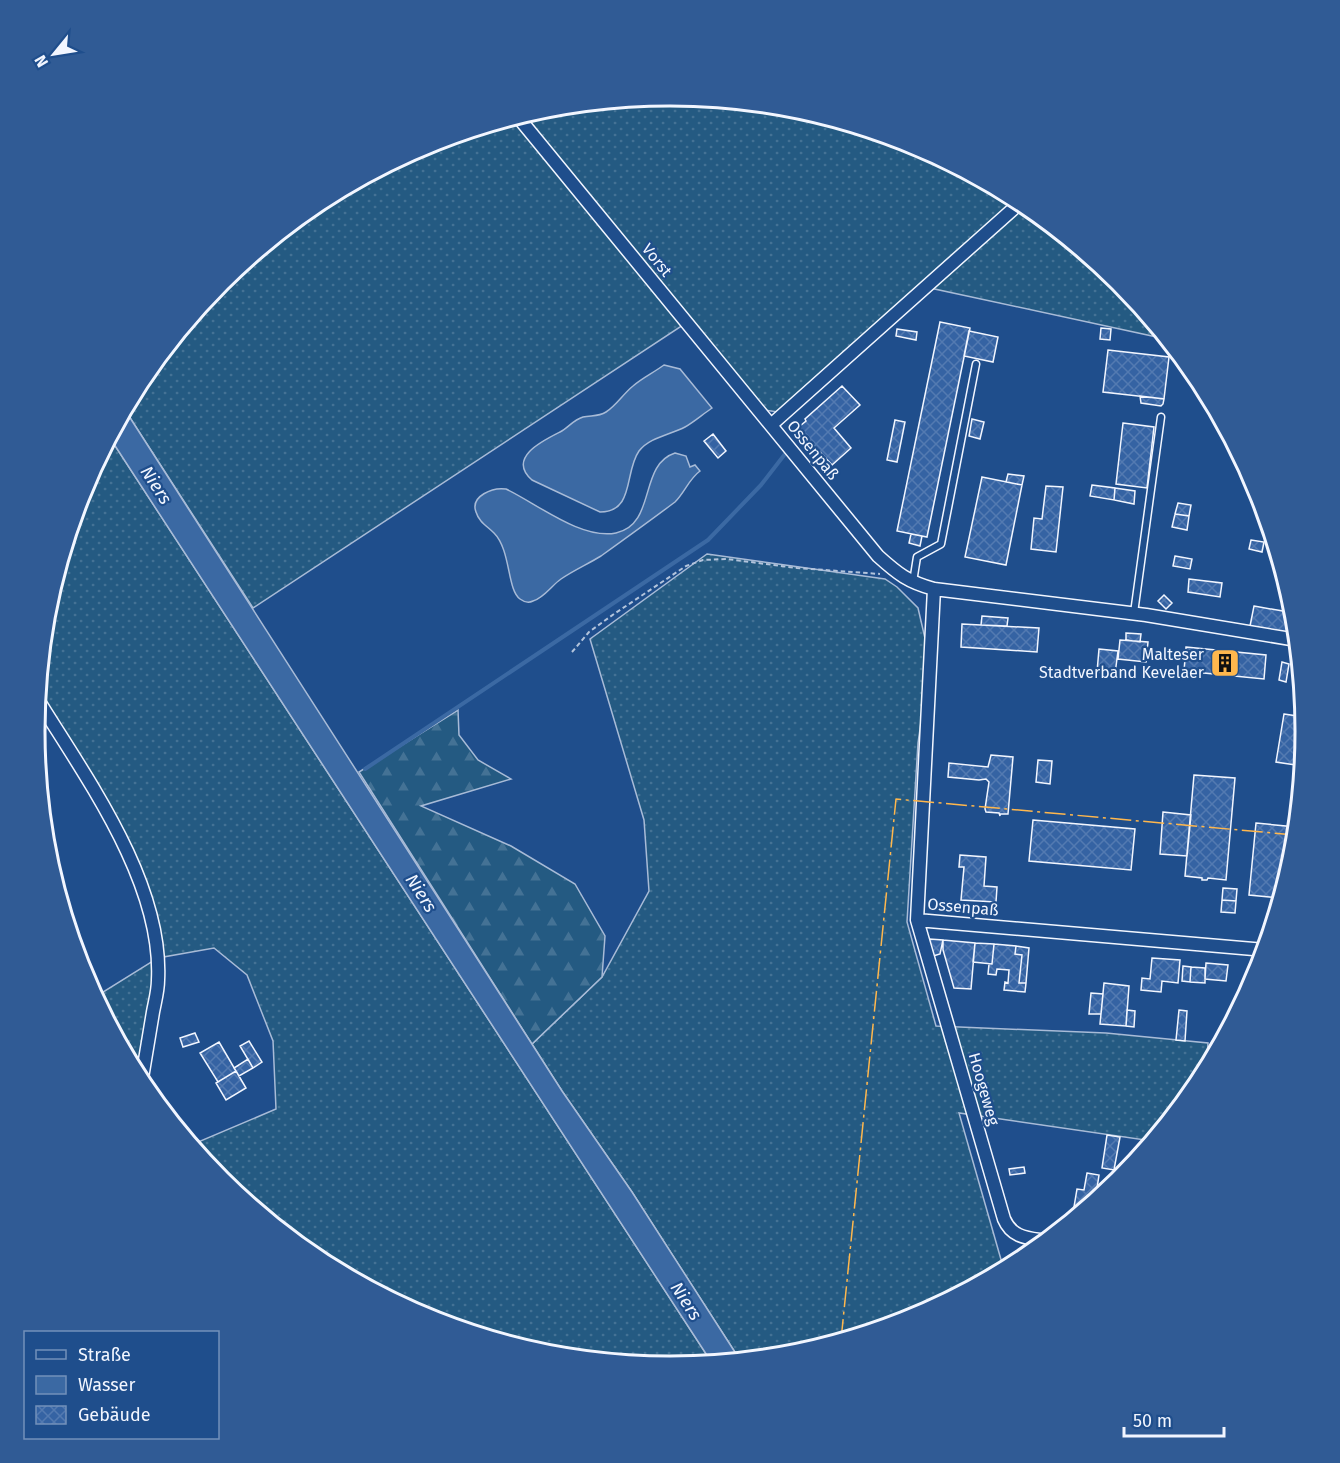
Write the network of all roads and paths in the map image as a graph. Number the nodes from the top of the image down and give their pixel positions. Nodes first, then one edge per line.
1 (524, 124) edge
2 (1013, 209) edge
3 (976, 364) dead end
4 (1161, 417) dead end
5 (771, 425) junction
6 (898, 574) junction
7 (913, 583) junction
8 (934, 589) junction
9 (1134, 613) junction
10 (1288, 639) edge
11 (572, 651) dead end
12 (45, 712) edge
13 (917, 920) junction
14 (1255, 949) edge
15 (144, 1069) edge
16 (1034, 1238) edge

1 - 5 street, Vorst
2 - 5 street
3 - 7 lane
4 - 9 lane
5 - 6 street, Ossenpaß
6 - 7 street, Ossenpaß
6 - 11 path
7 - 8 street, Ossenpaß
8 - 9 street, Ossenpaß
8 - 13 street, Ossenpaß
9 - 10 street, Ossenpaß
12 - 15 street
13 - 14 street, Ossenpaß
13 - 16 street, Hoogeweg

